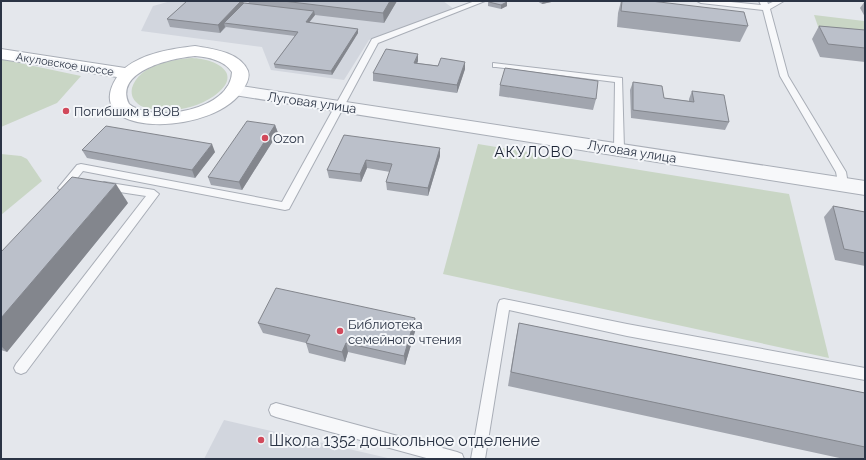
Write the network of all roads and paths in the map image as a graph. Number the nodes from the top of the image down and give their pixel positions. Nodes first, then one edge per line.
1 (481, 1) edge
2 (701, 1) edge
3 (780, 1) edge
4 (765, 5) edge
5 (1, 54) edge
6 (496, 65) dead end
7 (129, 74) junction
8 (234, 90) junction
9 (340, 106) junction
10 (618, 149) junction
11 (70, 181) junction
12 (843, 184) junction
13 (865, 188) edge
14 (54, 198) edge
15 (21, 368) dead end
16 (865, 374) edge
17 (276, 410) dead end
18 (456, 459) edge
19 (478, 459) edge

1 - 9 lane
2 - 4 lane
3 - 4 lane
4 - 12 lane
5 - 7 street, Акуловское шоссе
6 - 10 lane
7 - 8 street
7 - 8 street
8 - 9 street, Луговая улица
9 - 10 street, Луговая улица
9 - 11 lane
10 - 12 street, Луговая улица
11 - 14 lane
11 - 15 lane
12 - 13 street, Луговая улица
16 - 19 lane
17 - 18 lane

